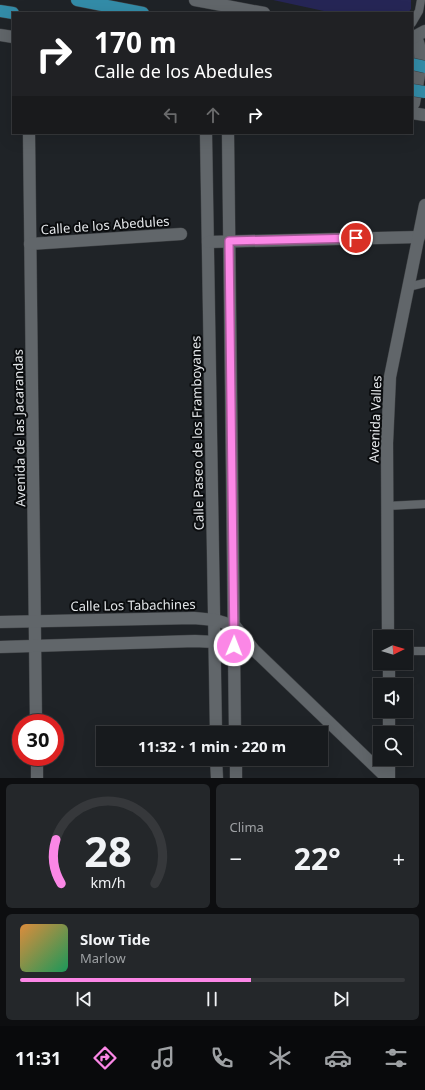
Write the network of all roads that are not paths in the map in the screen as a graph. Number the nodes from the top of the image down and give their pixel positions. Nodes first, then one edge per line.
1 (77, 0) edge
2 (195, 0) edge
3 (421, 0) edge
4 (0, 11) edge
5 (138, 12) edge
6 (259, 12) edge
7 (12, 13) edge
8 (413, 21) edge
9 (425, 31) edge
10 (0, 35) edge
11 (12, 37) edge
12 (417, 41) edge
13 (413, 64) edge
14 (425, 67) edge
15 (413, 90) edge
16 (425, 92) edge
17 (413, 105) edge
18 (413, 113) edge
19 (425, 115) edge
20 (29, 134) edge
21 (228, 138) edge
22 (206, 139) edge
23 (425, 205) edge
24 (181, 234) dead end
25 (422, 238) edge
26 (229, 241) junction
27 (208, 242) junction
28 (30, 244) junction
29 (425, 283) edge
30 (408, 287) junction
31 (425, 504) edge
32 (388, 506) junction
33 (215, 620) junction
34 (35, 621) junction
35 (0, 622) edge
36 (235, 626) junction
37 (388, 630) edge
38 (215, 642) junction
39 (234, 646) junction
40 (0, 647) edge
41 (35, 647) junction
42 (254, 650) junction
43 (413, 651) edge
44 (425, 651) edge
45 (36, 714) edge
46 (216, 726) edge
47 (235, 726) edge
48 (37, 766) edge
49 (216, 766) edge
50 (236, 766) edge
51 (389, 766) edge
52 (37, 778) edge
53 (216, 778) edge
54 (236, 778) edge
55 (388, 778) edge

1 - 5 main road
2 - 6 street
3 - 8 lane
4 - 7 main road
9 - 12 street
10 - 11 street
12 - 17 street
13 - 14 main road, bridge
15 - 16 main road, bridge
18 - 19 street
20 - 28 street, Avenida de las Jacarandas
21 - 22 street
21 - 26 street
22 - 27 street, Calle Paseo de los Framboyanes
23 - 25 street, Avenida Valles
24 - 28 street, Calle de los Abedules
25 - 26 street
25 - 30 street, Avenida Valles
26 - 27 street
26 - 36 street
27 - 33 street, Calle Paseo de los Framboyanes
28 - 34 street, Avenida de las Jacarandas
29 - 30 lane
30 - 32 street, Avenida Valles
31 - 32 lane
32 - 37 street, Avenida Valles
33 - 34 street, Calle Los Tabachines
33 - 36 street, Calle Los Tabachines
33 - 38 street, Calle Paseo de los Framboyanes
34 - 35 street, Calle Los Tabachines
34 - 41 street, Avenida de las Jacarandas
36 - 39 street
36 - 42 street
38 - 39 street
38 - 41 street
38 - 46 street, Calle Paseo de los Framboyanes
39 - 42 street
39 - 47 street
40 - 41 street
41 - 45 street, Avenida de las Jacarandas
42 - 55 street
43 - 44 lane
48 - 52 street
49 - 53 street
50 - 54 street
51 - 55 street

